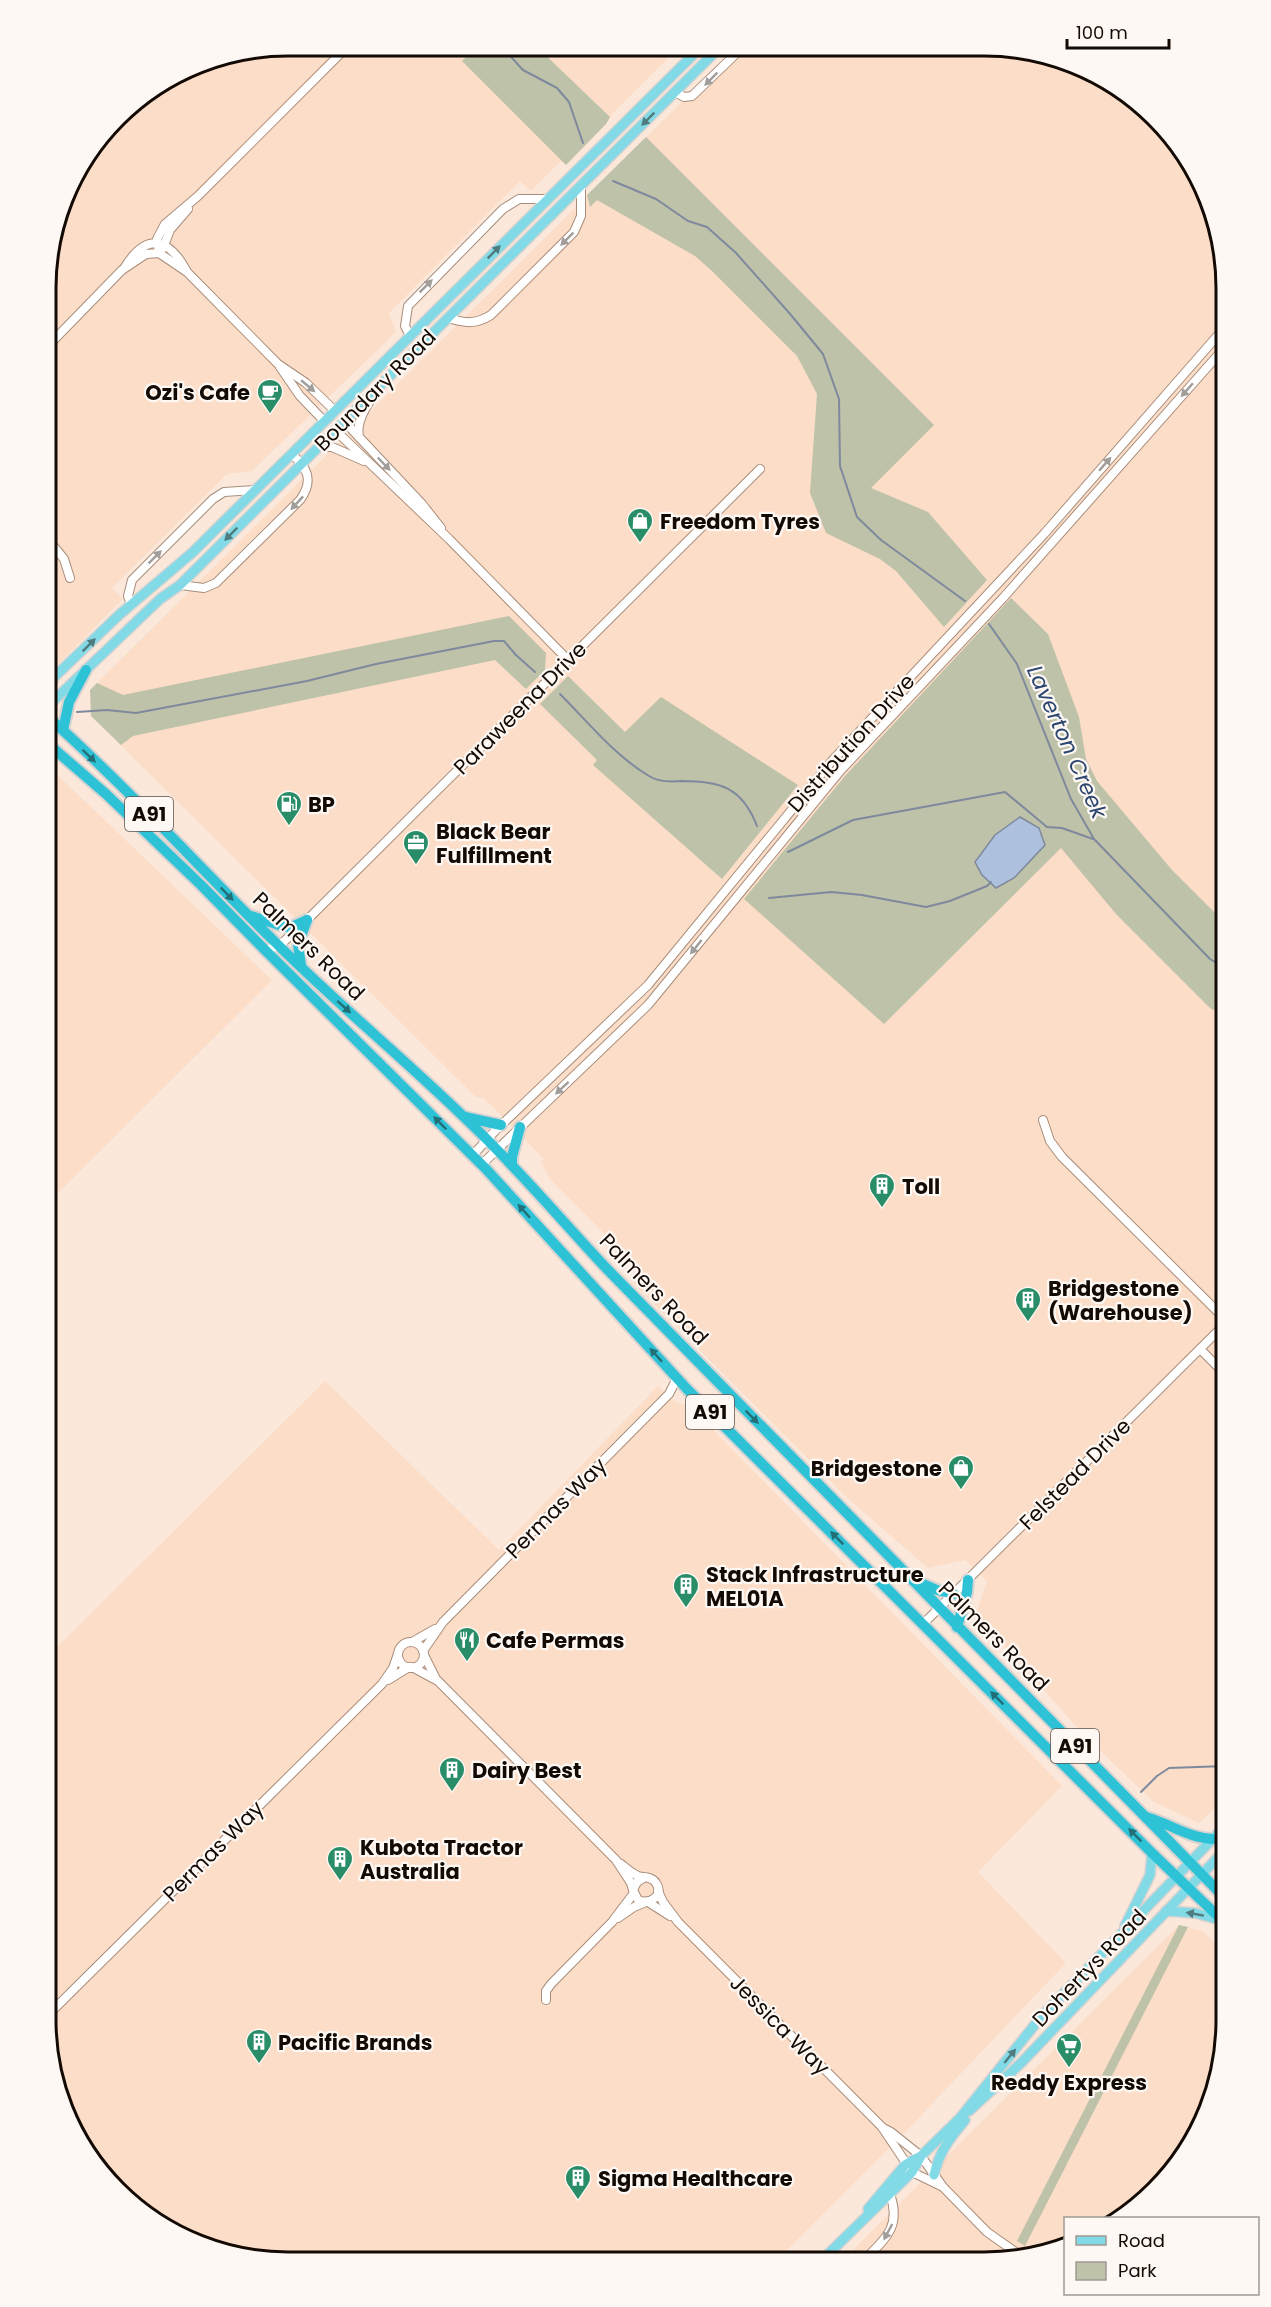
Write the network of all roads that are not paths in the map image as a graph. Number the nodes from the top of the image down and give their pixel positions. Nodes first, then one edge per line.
1 (338, 55) edge
2 (692, 55) edge
3 (712, 55) edge
4 (735, 55) edge
5 (665, 81) junction
6 (675, 92) junction
7 (581, 185) junction
8 (547, 199) junction
9 (161, 244) junction
10 (159, 253) junction
11 (122, 270) junction
12 (187, 272) junction
13 (448, 318) junction
14 (431, 334) junction
15 (410, 336) junction
16 (56, 338) edge
17 (1216, 338) edge
18 (1216, 357) edge
19 (278, 364) junction
20 (379, 387) junction
21 (335, 411) junction
22 (324, 421) junction
23 (344, 421) junction
24 (335, 430) junction
25 (359, 439) junction
26 (318, 447) junction
27 (291, 454) junction
28 (303, 463) junction
29 (370, 465) junction
30 (760, 469) dead end
31 (255, 490) junction
32 (1066, 508) junction
33 (1076, 516) junction
34 (448, 539) junction
35 (56, 549) edge
36 (1015, 566) junction
37 (1025, 573) junction
38 (70, 578) dead end
39 (180, 585) junction
40 (160, 599) junction
41 (131, 605) junction
42 (568, 660) junction
43 (86, 670) junction
44 (56, 675) edge
45 (56, 698) edge
46 (56, 724) edge
47 (864, 726) junction
48 (63, 730) junction
49 (873, 735) junction
50 (56, 751) edge
51 (56, 756) edge
52 (64, 758) junction
53 (817, 778) junction
54 (827, 786) junction
55 (722, 894) junction
56 (733, 902) junction
57 (248, 915) junction
58 (307, 920) junction
59 (279, 946) junction
60 (265, 951) junction
61 (276, 962) junction
62 (301, 967) junction
63 (626, 1008) junction
64 (636, 1017) junction
65 (601, 1032) junction
66 (611, 1042) junction
67 (582, 1049) junction
68 (592, 1060) junction
69 (465, 1117) junction
70 (1043, 1120) dead end
71 (501, 1125) junction
72 (520, 1127) junction
73 (488, 1140) junction
74 (497, 1148) junction
75 (472, 1156) junction
76 (481, 1164) junction
77 (512, 1164) junction
78 (1216, 1312) edge
79 (1216, 1332) edge
80 (1200, 1349) junction
81 (1216, 1365) edge
82 (677, 1378) junction
83 (687, 1389) junction
84 (669, 1394) junction
85 (911, 1579) junction
86 (968, 1580) junction
87 (954, 1594) junction
88 (940, 1608) junction
89 (443, 1622) junction
90 (923, 1624) junction
91 (957, 1627) junction
92 (410, 1642) junction
93 (423, 1652) junction
94 (398, 1654) junction
95 (411, 1667) junction
96 (438, 1681) junction
97 (382, 1684) junction
98 (1145, 1817) junction
99 (1216, 1835) edge
100 (1212, 1839) junction
101 (1152, 1853) junction
102 (1216, 1859) edge
103 (616, 1860) junction
104 (1190, 1862) junction
105 (1202, 1874) junction
106 (1177, 1876) junction
107 (645, 1877) junction
108 (1188, 1887) junction
109 (1216, 1888) edge
110 (658, 1891) junction
111 (634, 1892) junction
112 (647, 1902) junction
113 (1166, 1911) junction
114 (1216, 1913) edge
115 (1216, 1919) edge
116 (612, 1922) junction
117 (678, 1922) junction
118 (1120, 1936) junction
119 (546, 2000) dead end
120 (56, 2007) edge
121 (978, 2105) junction
122 (960, 2118) junction
123 (882, 2127) junction
124 (921, 2156) junction
125 (908, 2168) junction
126 (934, 2175) junction
127 (943, 2187) junction
128 (890, 2194) junction
129 (852, 2231) junction
130 (1013, 2250) edge
131 (830, 2252) edge
132 (872, 2252) edge

1 - 9 street
2 - 5 main road, Boundary Road
3 - 6 main road, Boundary Road
4 -> 6 street
5 - 6 main road
5 - 8 main road, Boundary Road
6 -> 7 main road, Boundary Road
7 - 13 main road, Boundary Road
7 -> 13 street, Boundary Road
15 -> 8 main road, Boundary Road
15 -> 8 street, Boundary Road
9 - 10 street
9 - 11 street
9 - 12 street
10 - 11 street
10 - 12 street
11 - 16 street
12 - 19 street
13 - 14 main road, Boundary Road
14 - 15 main road
14 - 20 main road, Boundary Road
15 - 21 main road, Boundary Road
32 -> 17 street, Distribution Drive
18 -> 33 street, Distribution Drive
19 -> 21 street
19 - 22 street
20 - 23 main road, Boundary Road
20 - 25 street
21 - 22 main road, Boundary Road
21 - 23 main road
22 - 24 main road
22 - 27 main road, Boundary Road
23 - 24 main road, Boundary Road
23 - 25 street
24 - 26 main road, Boundary Road
24 - 29 street
25 -> 34 street
26 - 28 main road, Boundary Road
26 - 29 street
27 - 28 street, Boundary Road
27 - 31 main road, Boundary Road
28 -> 39 main road, Boundary Road
28 -> 39 street, Boundary Road
29 - 34 street
30 - 42 street, Paraweena Drive
31 - 41 main road, Boundary Road
41 -> 31 street
32 - 33 street
32 - 36 street, Distribution Drive
33 - 37 street, Distribution Drive
34 - 42 street
35 - 38 street
36 - 37 street
36 - 47 street, Distribution Drive
37 - 49 street, Distribution Drive
39 - 40 main road, Boundary Road
40 - 41 main road
40 - 43 main road, Boundary Road
44 -> 41 main road, Boundary Road
42 - 58 street, Paraweena Drive
43 - 45 main road, Boundary Road
43 - 48 highway
46 - 48 highway, Palmers Road / A91
47 - 49 street
47 - 53 street, Distribution Drive
48 -> 57 highway, Palmers Road / A91
49 - 54 street, Distribution Drive
50 - 52 highway, Palmers Road / A91
51 - 52 highway
52 - 60 highway, Palmers Road / A91
53 - 54 street
53 - 55 street, Distribution Drive
54 - 56 street, Distribution Drive
55 - 56 street
55 - 63 street, Distribution Drive
56 -> 64 street, Distribution Drive
57 - 58 highway
57 - 59 highway, Palmers Road / A91
58 - 59 street, Paraweena Drive
58 - 62 highway
59 - 60 street, Paraweena Drive
59 - 61 street
59 - 62 highway, Palmers Road / A91
60 - 61 highway, Palmers Road / A91
75 -> 61 highway, Palmers Road / A91
62 -> 69 highway, Palmers Road / A91
63 - 64 street
63 - 65 street, Distribution Drive
64 - 66 street, Distribution Drive
65 - 66 street
65 - 67 street, Distribution Drive
66 - 68 street, Distribution Drive
67 - 68 street
67 - 71 street, Distribution Drive
68 -> 72 street, Distribution Drive
69 - 71 highway
69 - 73 highway, Palmers Road / A91
70 - 78 street
71 - 73 street, Distribution Drive
72 - 74 street, Distribution Drive
72 - 77 highway
73 - 74 highway, Palmers Road / A91
73 - 75 street, Distribution Drive
74 - 76 street, Distribution Drive
74 - 77 highway, Palmers Road / A91
75 - 76 highway, Palmers Road / A91
82 -> 76 highway, Palmers Road / A91
77 -> 85 highway, Palmers Road / A91
79 - 80 street, Felstead Drive
80 - 81 street
80 - 86 street, Felstead Drive
82 - 83 highway, Palmers Road / A91
82 - 84 street, Permas Way
83 - 84 street, Permas Way
90 -> 83 highway, Palmers Road / A91
84 - 89 street, Permas Way
85 - 87 highway
85 - 88 highway, Palmers Road / A91
86 - 87 street, Felstead Drive
86 - 91 highway
87 - 88 street, Felstead Drive
88 - 90 street, Felstead Drive
88 - 91 highway, Palmers Road / A91
89 - 92 street, Permas Way
89 - 93 street, Permas Way
101 -> 90 highway, Palmers Road / A91
91 - 98 highway, Palmers Road / A91
92 - 93 street
92 - 94 street
93 - 95 street
93 - 96 street
94 - 95 street
94 - 97 street, Permas Way
95 - 96 street
95 - 97 street, Permas Way
96 - 103 street
97 - 120 street, Permas Way
98 - 100 highway
98 - 104 highway, Palmers Road / A91
99 - 100 main road, Dohertys Road
100 - 104 main road, Dohertys Road
101 - 106 highway, Palmers Road / A91
101 - 118 main road
102 - 105 main road, Dohertys Road
103 - 107 street
103 - 111 street
104 - 105 highway, Palmers Road / A91
104 - 106 main road, Dohertys Road
105 - 108 main road, Dohertys Road
105 - 109 highway, Palmers Road / A91
106 - 108 highway, Palmers Road / A91
106 - 118 main road, Dohertys Road
107 - 110 street
107 - 111 street
108 - 113 main road, Dohertys Road
108 - 114 highway, Palmers Road / A91
110 - 112 street
110 - 117 street, Jessica Way
111 - 112 street
111 - 116 street
112 - 116 street
112 - 117 street, Jessica Way
115 -> 113 main road
113 - 121 main road, Dohertys Road
116 - 119 street
117 - 123 street, Jessica Way
122 -> 118 main road, Dohertys Road
121 - 122 main road, Dohertys Road
121 - 126 main road
122 - 124 main road, Dohertys Road
123 - 124 street, Jessica Way
123 - 125 street, Jessica Way
124 - 125 main road, Dohertys Road
124 - 126 street, Jessica Way
125 - 127 street
125 - 128 main road, Dohertys Road
125 - 129 main road, Dohertys Road
126 - 127 street, Jessica Way
127 - 130 street
128 - 129 main road, Dohertys Road
128 -> 132 street
129 - 131 main road, Dohertys Road

